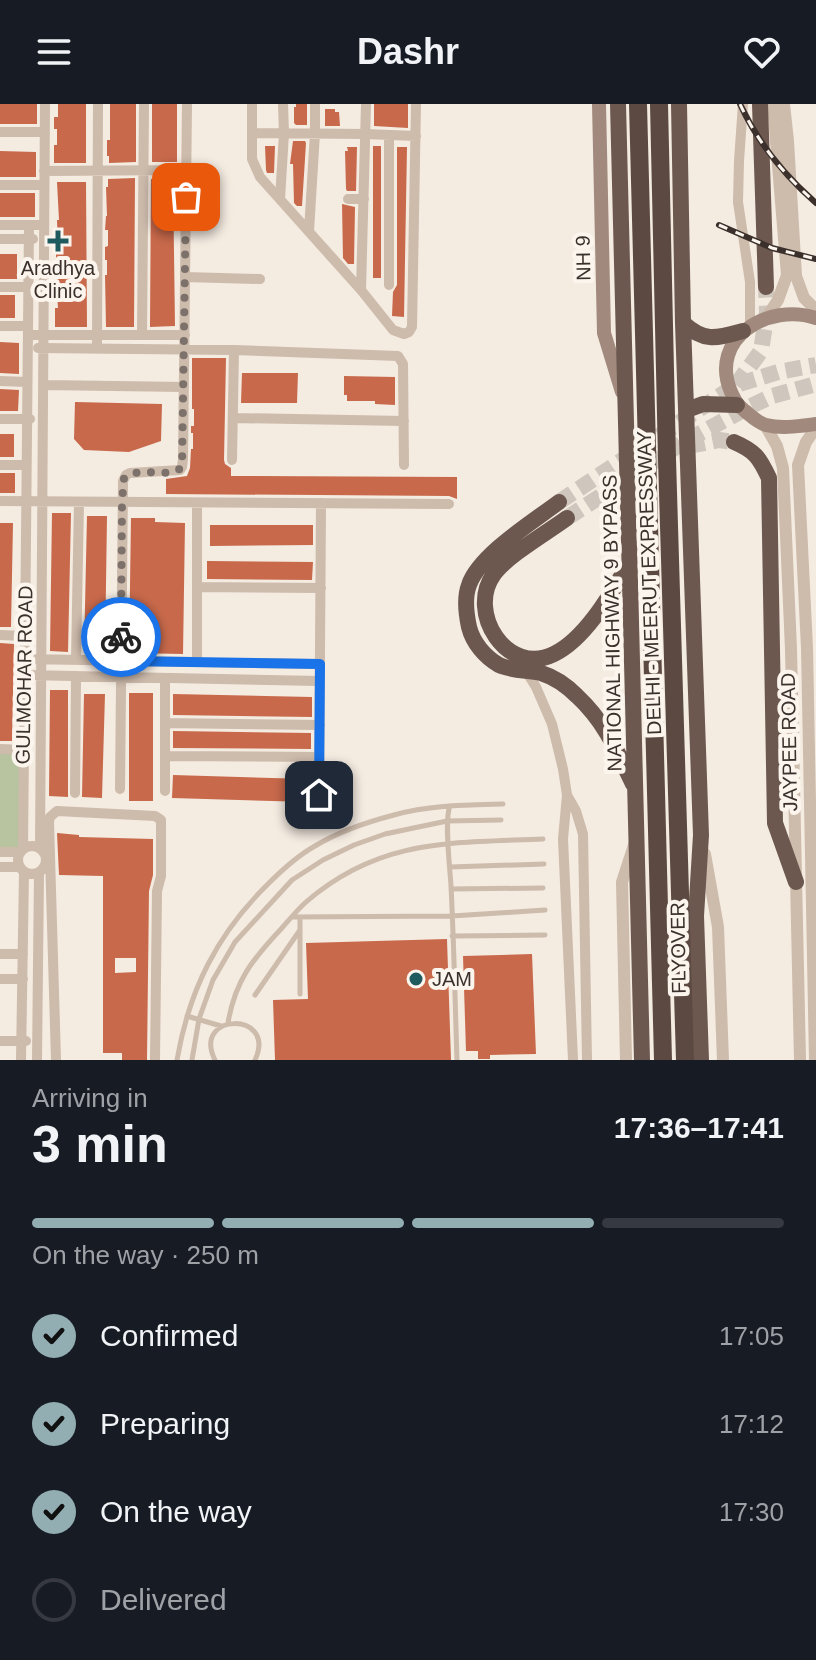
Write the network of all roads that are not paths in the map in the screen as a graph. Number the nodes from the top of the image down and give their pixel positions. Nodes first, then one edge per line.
1 (45, 104) edge
2 (98, 104) edge
3 (144, 104) edge
4 (187, 104) edge
5 (252, 104) edge
6 (283, 104) edge
7 (315, 104) edge
8 (366, 104) edge
9 (416, 104) edge
10 (599, 104) edge
11 (618, 104) edge
12 (638, 104) edge
13 (659, 104) edge
14 (679, 104) edge
15 (743, 104) edge
16 (760, 104) edge
17 (773, 104) edge
18 (784, 104) edge
19 (0, 132) edge
20 (45, 132) junction
21 (252, 133) junction
22 (284, 133) junction
23 (315, 133) junction
24 (365, 134) junction
25 (389, 135) junction
26 (416, 136) junction
27 (98, 170) junction
28 (143, 170) junction
29 (186, 170) junction
30 (44, 171) junction
31 (0, 185) edge
32 (44, 185) junction
33 (280, 199) junction
34 (348, 199) dead end
35 (364, 199) junction
36 (0, 225) edge
37 (29, 225) junction
38 (43, 225) junction
39 (309, 231) junction
40 (0, 239) edge
41 (29, 239) junction
42 (43, 240) junction
43 (185, 277) junction
44 (260, 279) dead end
45 (389, 285) dead end
46 (0, 287) edge
47 (28, 287) junction
48 (766, 287) tunnel mouth
49 (361, 290) junction
50 (816, 310) edge
51 (766, 318) junction
52 (816, 318) edge
53 (683, 323) junction
54 (0, 326) edge
55 (746, 329) junction
56 (28, 330) junction
57 (43, 335) junction
58 (97, 335) junction
59 (142, 335) junction
60 (185, 335) junction
61 (28, 348) junction
62 (43, 348) junction
63 (97, 348) junction
64 (185, 349) junction
65 (234, 350) junction
66 (0, 381) edge
67 (27, 382) junction
68 (43, 385) junction
69 (184, 387) junction
70 (737, 405) junction
71 (627, 408) junction
72 (687, 410) junction
73 (43, 418) junction
74 (233, 418) junction
75 (0, 419) edge
76 (27, 419) junction
77 (404, 421) junction
78 (765, 425) junction
79 (816, 426) edge
80 (734, 442) tunnel mouth
81 (232, 460) dead end
82 (0, 465) edge
83 (26, 465) junction
84 (404, 465) dead end
85 (0, 501) edge
86 (26, 501) junction
87 (43, 502) junction
88 (79, 502) junction
89 (122, 502) junction
90 (559, 502) tunnel mouth
91 (197, 503) junction
92 (321, 503) junction
93 (449, 504) dead end
94 (567, 518) tunnel mouth
95 (631, 560) junction
96 (197, 587) junction
97 (321, 588) junction
98 (0, 635) edge
99 (25, 636) junction
100 (791, 649) junction
101 (810, 656) edge
102 (25, 659) junction
103 (42, 660) junction
104 (76, 660) junction
105 (121, 661) junction
106 (197, 662) junction
107 (320, 664) junction
108 (526, 671) junction
109 (24, 675) junction
110 (42, 675) junction
111 (76, 676) junction
112 (121, 677) junction
113 (165, 678) junction
114 (320, 681) junction
115 (558, 682) junction
116 (545, 706) junction
117 (165, 723) junction
118 (320, 725) junction
119 (0, 749) edge
120 (24, 750) junction
121 (165, 756) junction
122 (319, 757) junction
123 (120, 789) dead end
124 (636, 789) junction
125 (165, 791) dead end
126 (75, 793) dead end
127 (319, 795) dead end
128 (567, 795) junction
129 (503, 804) dead end
130 (451, 805) junction
131 (501, 820) dead end
132 (447, 821) junction
133 (701, 835) junction
134 (637, 837) junction
135 (543, 839) dead end
136 (449, 843) junction
137 (40, 848) junction
138 (21, 851) junction
139 (0, 852) edge
140 (544, 864) dead end
141 (0, 867) edge
142 (450, 867) junction
143 (814, 867) edge
144 (22, 869) junction
145 (39, 872) junction
146 (796, 882) junction
147 (269, 883) junction
148 (543, 888) dead end
149 (451, 889) junction
150 (279, 894) junction
151 (545, 910) dead end
152 (452, 916) junction
153 (292, 917) junction
154 (300, 917) junction
155 (811, 922) junction
156 (797, 923) junction
157 (300, 930) junction
158 (545, 935) dead end
159 (452, 936) junction
160 (0, 954) edge
161 (23, 954) junction
162 (0, 979) edge
163 (23, 979) junction
164 (300, 994) dead end
165 (255, 995) dead end
166 (187, 1016) junction
167 (199, 1019) junction
168 (225, 1025) junction
169 (0, 1041) edge
170 (22, 1041) junction
171 (38, 1041) junction
172 (21, 1060) edge
173 (37, 1060) edge
174 (56, 1060) edge
175 (155, 1060) edge
176 (177, 1060) edge
177 (192, 1060) edge
178 (215, 1060) edge
179 (255, 1060) edge
180 (457, 1060) edge
181 (573, 1060) edge
182 (587, 1060) edge
183 (626, 1060) edge
184 (642, 1060) edge
185 (663, 1060) edge
186 (685, 1060) edge
187 (701, 1060) edge
188 (723, 1060) edge
189 (800, 1060) edge
190 (815, 1060) edge

1 - 20 street, GULMOHAR ROAD
2 - 27 street
3 - 28 street
4 - 29 street
5 - 21 street
6 - 22 street
7 - 23 street
8 - 24 street
9 - 26 street
10 - 71 main road, NH 9
11 - 71 highway, NATIONAL HIGHWAY 9 BYPASS
12 - 185 highway, DELHI - MEERUT EXPRESSWAY
13 - 186 highway, DELHI - MEERUT EXPRESSWAY
14 - 53 highway, FLYOVER
15 - 55 street
16 - 48 highway
17 - 51 street
18 - 50 street
19 - 20 street
20 - 30 street, GULMOHAR ROAD
21 - 22 street
21 - 33 street
22 - 23 street
22 - 33 street
23 - 24 street
23 - 39 street
24 - 25 street
24 - 35 street
25 - 26 street
25 - 45 street
26 - 49 street
27 - 28 street
27 - 30 street
27 - 58 street
28 - 29 street
28 - 59 street
29 - 43 street
30 - 32 street, GULMOHAR ROAD
31 - 32 street
32 - 38 street, GULMOHAR ROAD
33 - 39 street
34 - 35 street
35 - 49 street
36 - 37 street
37 - 38 street
37 - 41 street, GULMOHAR ROAD
38 - 42 street, GULMOHAR ROAD
39 - 49 street
40 - 41 street
41 - 42 street
41 - 47 street, GULMOHAR ROAD
42 - 57 street, GULMOHAR ROAD
43 - 44 street
43 - 60 street
46 - 47 street
47 - 56 street, GULMOHAR ROAD
51 - 52 main road
51 - 55 main road
53 - 55 highway
53 - 72 highway, FLYOVER
54 - 56 street
55 - 70 main road
56 - 57 street
56 - 61 street, GULMOHAR ROAD
57 - 58 street
57 - 62 street, GULMOHAR ROAD
58 - 59 street
58 - 63 street
59 - 60 street
60 - 64 street
61 - 62 street
61 - 67 street, GULMOHAR ROAD
62 - 63 street
62 - 68 street, GULMOHAR ROAD
63 - 64 street
64 - 65 street
64 - 69 street
65 - 74 street
65 - 77 street
66 - 67 street
67 - 76 street, GULMOHAR ROAD
68 - 69 street
68 - 73 street, GULMOHAR ROAD
69 - 89 street
70 - 72 highway
70 - 78 main road
71 - 95 highway, NATIONAL HIGHWAY 9 BYPASS
72 - 133 highway, FLYOVER
73 - 76 street
73 - 87 street, GULMOHAR ROAD
74 - 77 street
74 - 81 street
75 - 76 street
76 - 83 street, GULMOHAR ROAD
77 - 84 street
78 - 79 main road
78 - 100 street
79 - 101 street, JAYPEE ROAD
80 - 146 highway
82 - 83 street
83 - 86 street, GULMOHAR ROAD
85 - 86 street
86 - 87 street
86 - 99 street, GULMOHAR ROAD
87 - 88 street
87 - 103 street, GULMOHAR ROAD
88 - 89 street
88 - 104 street
89 - 91 street
89 - 105 street
90 - 108 highway
91 - 92 street
91 - 96 street
92 - 93 street
92 - 97 street
94 - 95 highway
95 - 124 highway, NATIONAL HIGHWAY 9 BYPASS
96 - 97 street
96 - 106 street
97 - 107 street
98 - 99 street
99 - 102 street, GULMOHAR ROAD
100 - 101 street
100 - 146 street
101 - 143 street, JAYPEE ROAD
102 - 103 street
102 - 109 street, GULMOHAR ROAD
103 - 104 street
103 - 110 street, GULMOHAR ROAD
104 - 105 street
105 - 106 street
105 - 112 street
106 - 107 street
107 - 114 street
108 - 115 highway
108 - 116 street
109 - 110 street
109 - 120 street, GULMOHAR ROAD
110 - 111 street
110 - 137 street, GULMOHAR ROAD
111 - 112 street
111 - 126 street
112 - 113 street
112 - 123 street
113 - 114 street
113 - 117 street
114 - 118 street
115 - 116 street
115 - 124 highway
116 - 128 street
117 - 118 street
117 - 121 street
118 - 122 street
119 - 120 street
120 - 138 street, GULMOHAR ROAD
121 - 122 street
121 - 125 street
122 - 127 street
124 - 134 highway, NATIONAL HIGHWAY 9 BYPASS
128 - 181 street
128 - 182 street
129 - 130 lane
130 - 132 lane
130 - 147 lane
131 - 132 lane
132 - 136 lane
132 - 150 lane
133 - 187 highway, FLYOVER
133 - 188 street
134 - 183 street
134 - 184 highway, NATIONAL HIGHWAY 9 BYPASS
135 - 136 lane
136 - 142 lane
136 - 153 lane
137 - 138 street
137 - 145 street
138 - 139 street
138 - 144 street
140 - 142 lane
141 - 144 street
142 - 149 lane
143 - 155 street, JAYPEE ROAD
144 - 145 street
144 - 161 street
145 - 171 street
146 - 156 street
147 - 150 lane
147 - 166 lane
148 - 149 lane
149 - 152 lane
150 - 167 lane
151 - 152 lane
152 - 154 lane
152 - 159 lane
153 - 154 lane
153 - 168 lane
154 - 157 lane
155 - 156 street
155 - 190 street, JAYPEE ROAD
156 - 189 street
157 - 164 lane
157 - 165 lane
158 - 159 lane
159 - 180 lane
160 - 161 street
161 - 163 street
162 - 163 street
163 - 170 street
166 - 167 lane
166 - 176 lane
167 - 168 lane
167 - 177 lane
168 - 178 lane
168 - 179 lane
169 - 170 street
170 - 171 street
170 - 172 street
171 - 173 street
174 - 175 street

